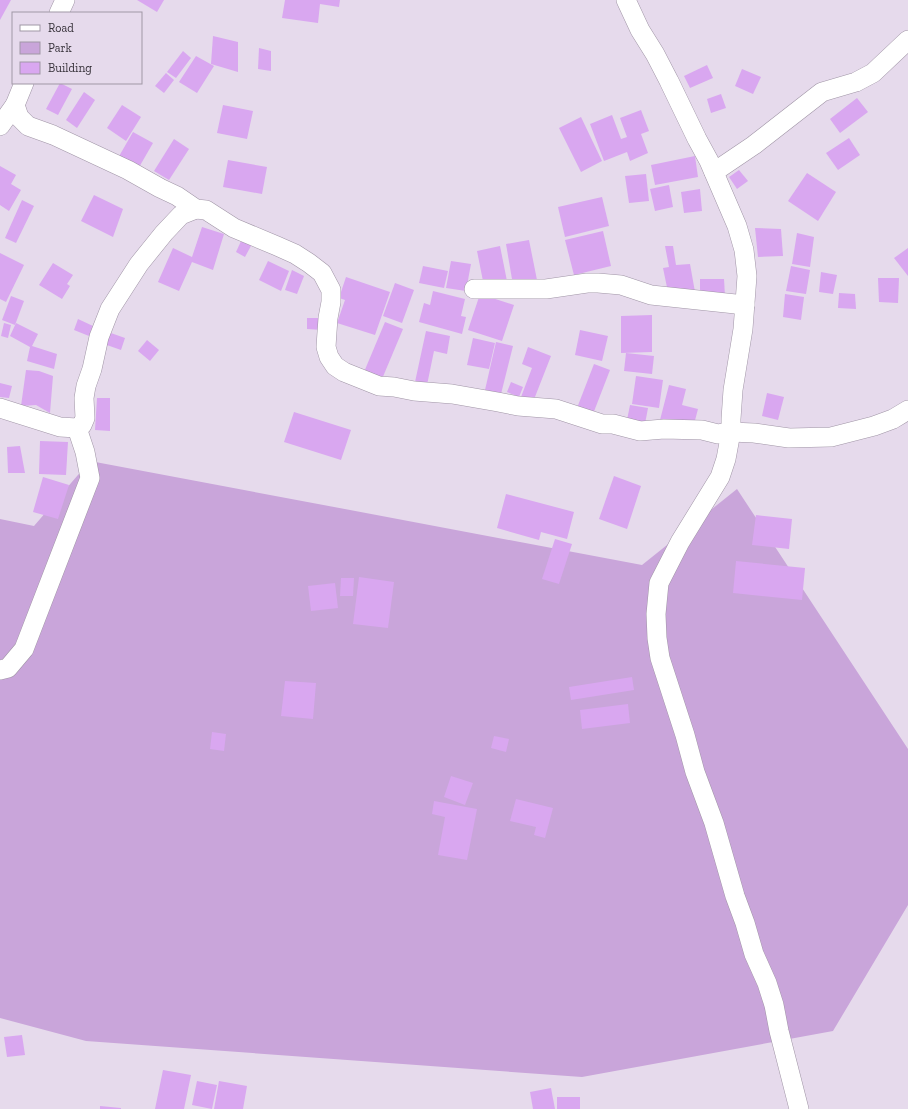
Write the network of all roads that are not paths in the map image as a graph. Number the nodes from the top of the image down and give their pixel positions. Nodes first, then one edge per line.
1 (65, 0) edge
2 (626, 0) edge
3 (59, 12) edge
4 (908, 40) edge
5 (24, 84) edge
6 (15, 105) junction
7 (0, 126) edge
8 (714, 172) junction
9 (196, 209) junction
10 (474, 289) dead end
11 (745, 305) junction
12 (0, 408) edge
13 (908, 410) edge
14 (78, 428) junction
15 (732, 432) junction
16 (0, 670) edge
17 (799, 1109) edge

1 - 3 street
2 - 8 street
4 - 8 street
5 - 6 street
6 - 7 street
6 - 9 street
8 - 11 street
9 - 14 street
9 - 15 street
10 - 11 street
11 - 15 street
12 - 14 street
13 - 15 street
14 - 16 street
15 - 17 street

